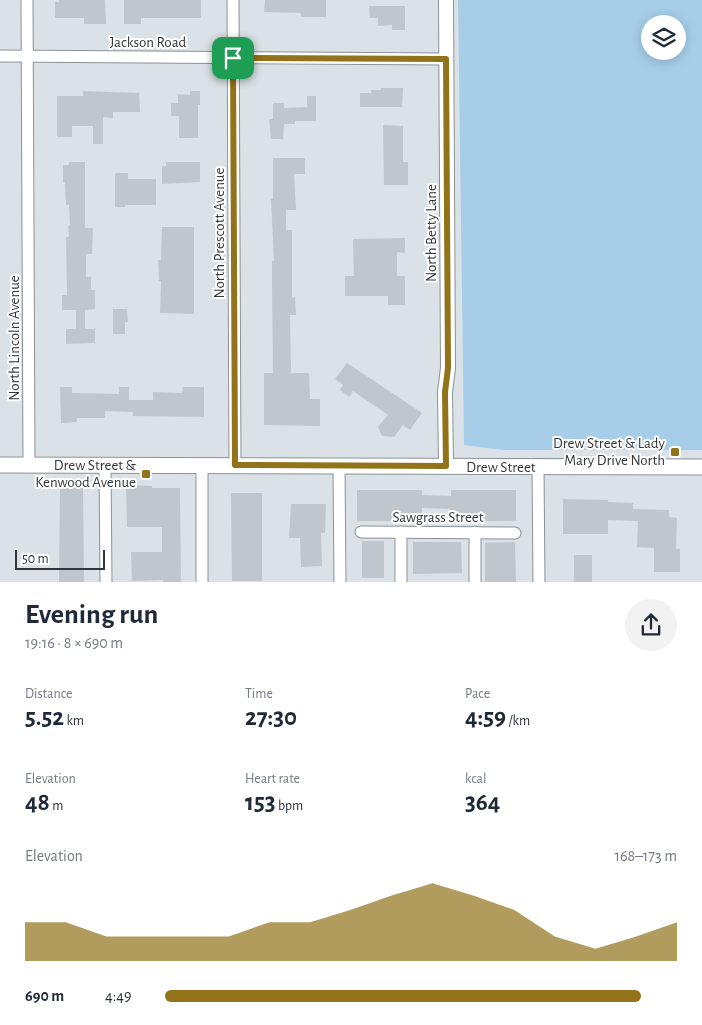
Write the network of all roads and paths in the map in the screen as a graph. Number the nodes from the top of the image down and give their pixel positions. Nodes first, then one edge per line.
1 (27, 0) edge
2 (233, 0) edge
3 (446, 0) edge
4 (0, 56) edge
5 (27, 56) junction
6 (233, 58) junction
7 (446, 59) junction
8 (0, 464) edge
9 (105, 464) junction
10 (29, 465) junction
11 (202, 465) junction
12 (235, 465) junction
13 (339, 466) junction
14 (446, 466) junction
15 (538, 467) junction
16 (702, 467) edge
17 (360, 532) dead end
18 (401, 532) junction
19 (474, 532) junction
20 (515, 533) dead end
21 (106, 582) edge
22 (202, 582) edge
23 (340, 582) edge
24 (402, 582) edge
25 (475, 582) edge
26 (539, 582) edge

1 - 5 street, North Lincoln Avenue
2 - 6 street, North Prescott Avenue
3 - 7 street, North Betty Lane
4 - 5 street, Jackson Road
5 - 6 street, Jackson Road
5 - 10 street, North Lincoln Avenue
6 - 7 street, Jackson Road
6 - 12 street, North Prescott Avenue
7 - 14 street, North Betty Lane
8 - 10 main road, Drew Street
9 - 10 main road, Drew Street
9 - 11 main road, Drew Street
9 - 21 street
11 - 12 main road, Drew Street
11 - 22 street
12 - 13 main road, Drew Street
13 - 14 main road, Drew Street
13 - 23 street
14 - 15 main road, Drew Street
15 - 16 main road, Drew Street
15 - 26 street
17 - 18 street, Sawgrass Street
18 - 19 street, Sawgrass Street
18 - 24 street
19 - 20 street, Sawgrass Street
19 - 25 street

